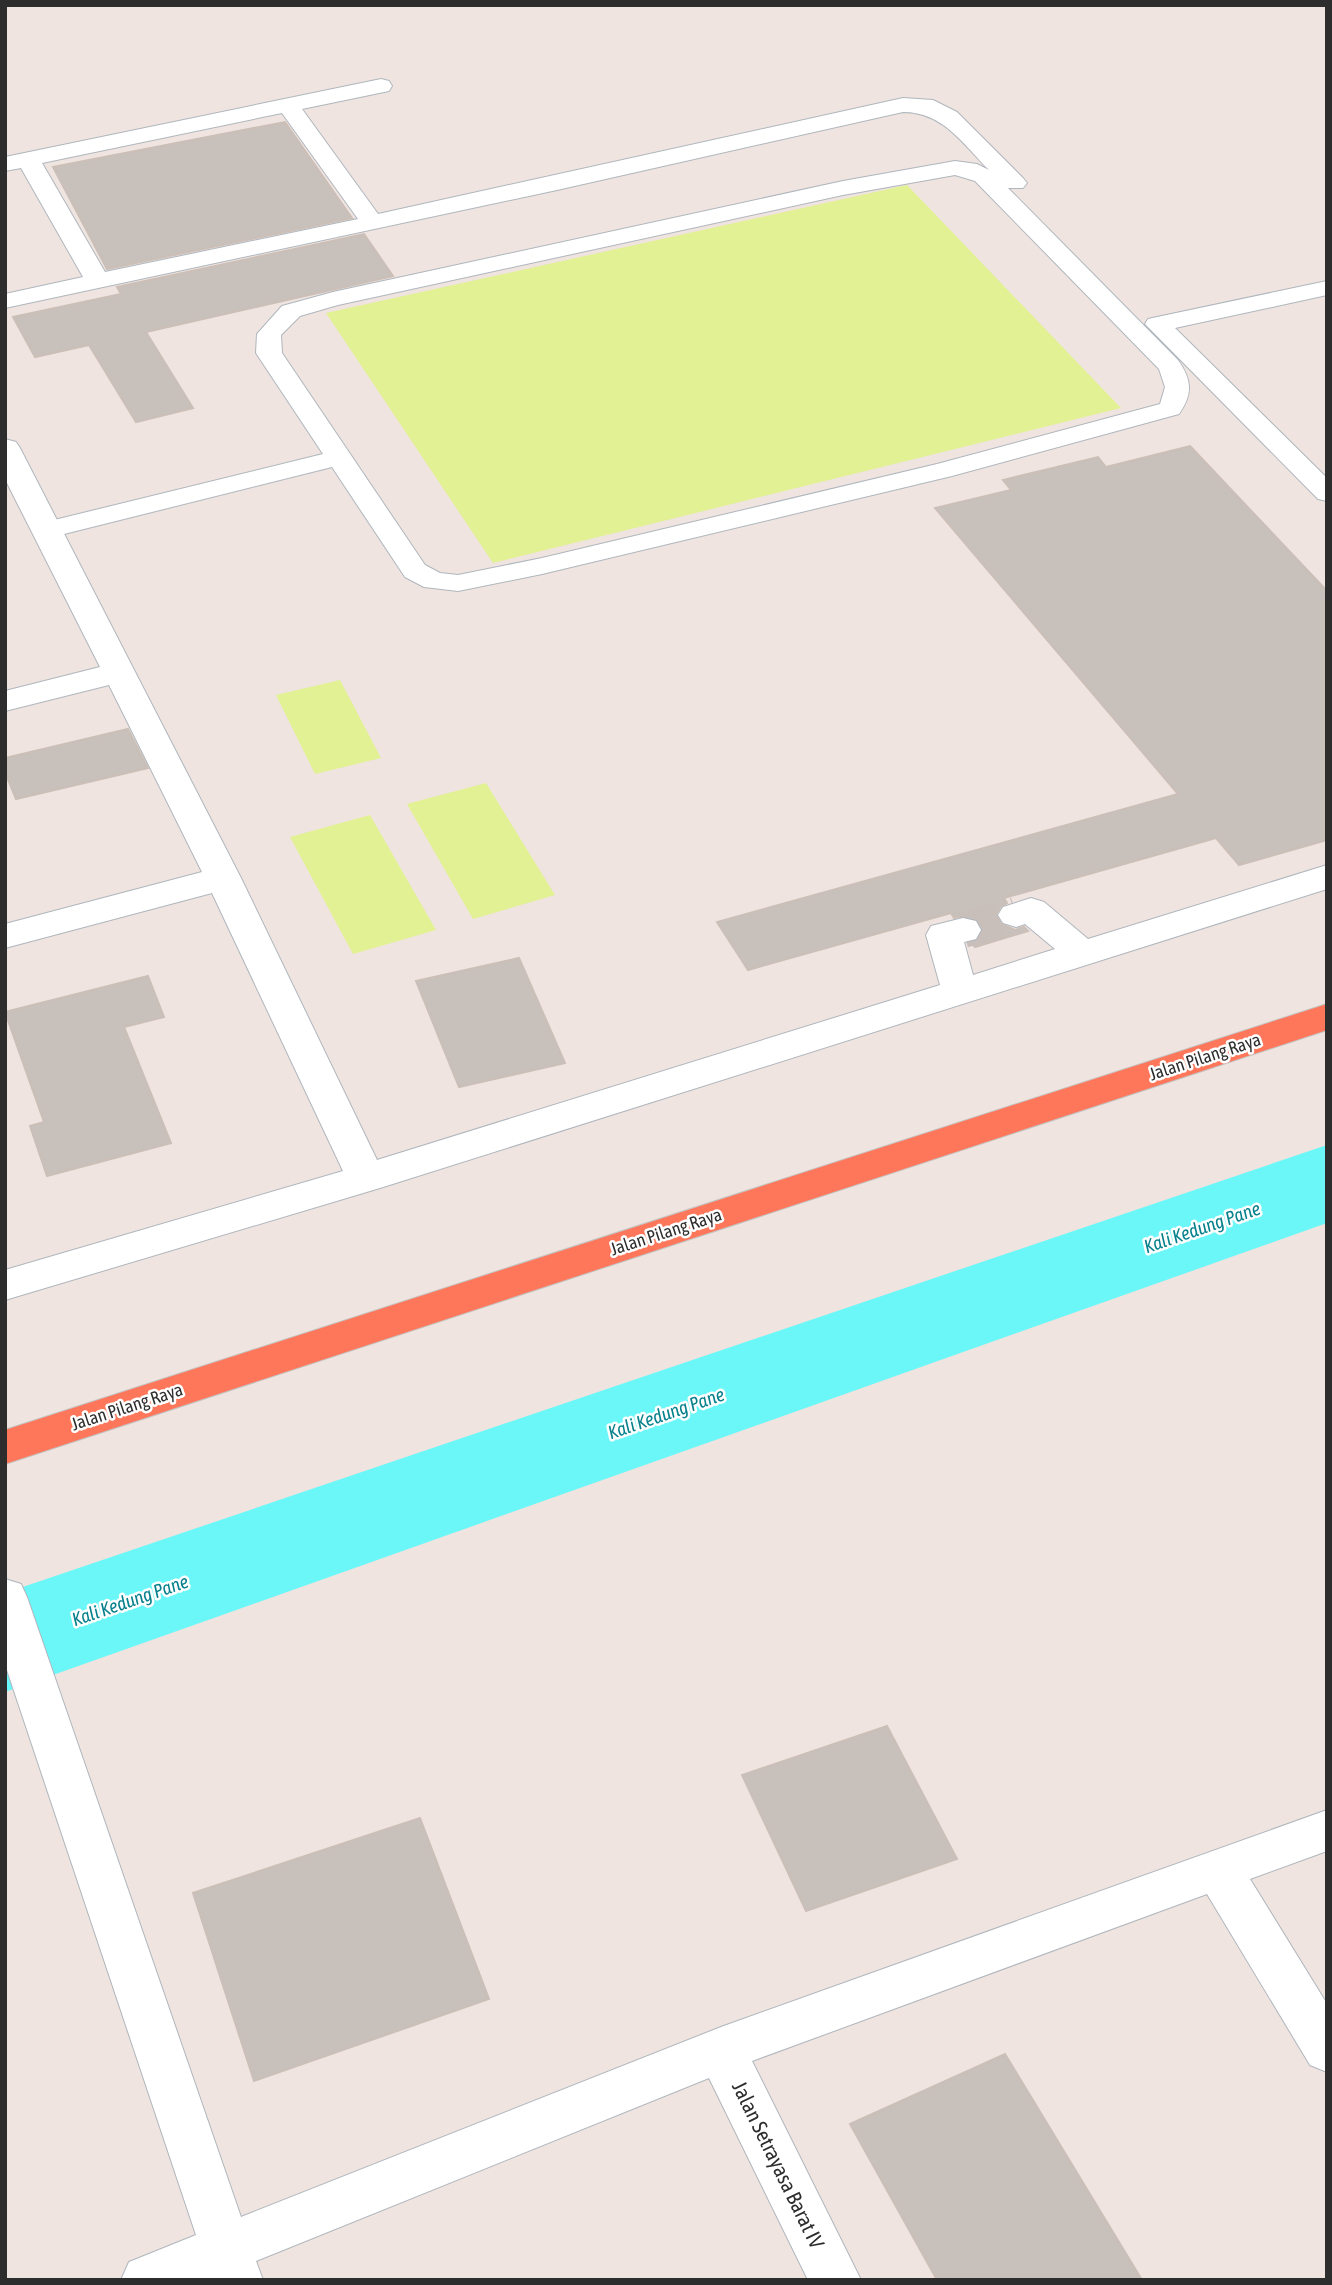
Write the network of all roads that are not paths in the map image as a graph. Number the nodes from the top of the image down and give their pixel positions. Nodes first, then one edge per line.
1 (381, 86) dead end
2 (288, 105) junction
3 (17, 162) edge
4 (372, 222) junction
5 (98, 281) junction
6 (1327, 288) edge
7 (5, 301) edge
8 (1157, 324) junction
9 (338, 458) junction
10 (9, 466) edge
11 (1327, 493) edge
12 (48, 530) junction
13 (120, 672) junction
14 (5, 701) edge
15 (1327, 877) edge
16 (223, 878) junction
17 (1016, 915) tunnel mouth
18 (963, 930) tunnel mouth
19 (5, 936) edge
20 (1082, 953) junction
21 (960, 992) junction
22 (1327, 1017) edge
23 (366, 1178) junction
24 (5, 1285) edge
25 (5, 1447) edge
26 (5, 1597) edge
27 (1327, 1830) edge
28 (1219, 1871) junction
29 (721, 2049) junction
30 (1327, 2049) edge
31 (232, 2264) edge
32 (147, 2280) edge
33 (835, 2280) edge

1 - 2 lane
2 - 3 lane
2 - 4 lane
3 - 5 lane
4 - 5 lane
4 - 8 lane
5 - 7 lane
6 - 8 lane
8 - 11 lane
9 - 9 lane
9 - 12 lane
10 - 12 street
12 - 13 street
13 - 14 street
13 - 16 street
15 - 20 street
16 - 19 street
16 - 23 street
17 - 20 street
18 - 21 street
20 - 21 street
21 - 23 street
22 - 25 highway, Jalan Pilang Raya
23 - 24 street
26 - 31 street
27 - 28 street
28 - 29 street
28 - 30 street
29 - 31 street
29 - 33 street, Jalan Setrayasa Barat IV
31 - 32 street

